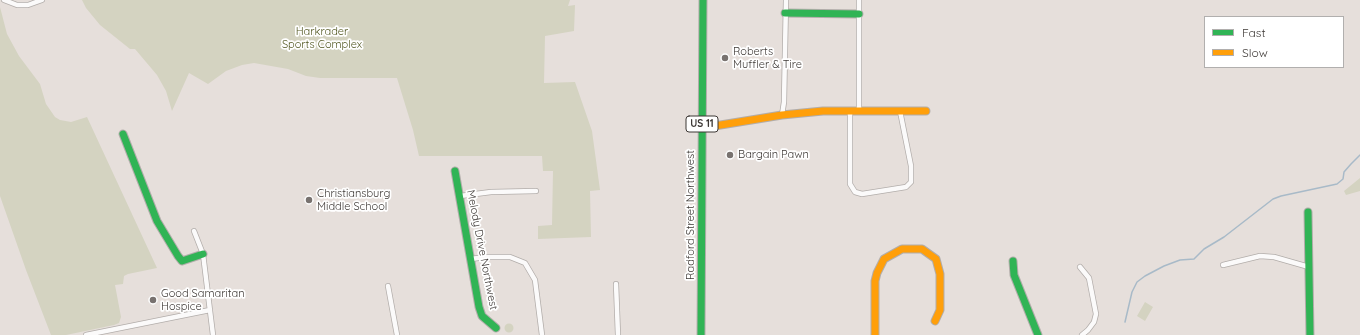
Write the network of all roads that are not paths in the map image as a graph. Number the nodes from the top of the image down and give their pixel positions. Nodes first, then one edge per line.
1 (4, 0) edge
2 (42, 0) edge
3 (703, 0) edge
4 (786, 0) edge
5 (859, 0) edge
6 (785, 13) junction
7 (859, 14) junction
8 (850, 111) junction
9 (859, 111) junction
10 (900, 111) junction
11 (926, 111) dead end
12 (782, 115) junction
13 (702, 128) junction
14 (123, 134) dead end
15 (456, 171) dead end
16 (536, 191) dead end
17 (460, 196) junction
18 (1308, 212) dead end
19 (194, 231) dead end
20 (203, 254) junction
21 (471, 259) junction
22 (1013, 261) dead end
23 (1223, 265) dead end
24 (1080, 267) dead end
25 (1309, 267) junction
26 (616, 284) dead end
27 (388, 286) dead end
28 (210, 310) junction
29 (935, 321) dead end
30 (496, 328) dead end
31 (86, 335) edge
32 (214, 335) edge
33 (397, 335) edge
34 (542, 335) edge
35 (618, 335) edge
36 (701, 335) edge
37 (876, 335) edge
38 (1038, 335) edge
39 (1082, 335) edge
40 (1310, 335) edge

1 - 2 street
3 - 13 street, Radford Street Northwest / US 11
4 - 6 street
5 - 7 street
6 - 7 street
6 - 12 street
7 - 9 street
8 - 9 street
8 - 10 street
8 - 12 street
9 - 10 street
10 - 11 street
12 - 13 street
13 - 36 street, Radford Street Northwest / US 11
14 - 20 street
15 - 17 street, Melody Drive Northwest
16 - 17 street
17 - 21 street, Melody Drive Northwest
18 - 25 street
19 - 20 street
20 - 28 street
21 - 30 street, Melody Drive Northwest
21 - 34 street
22 - 38 street
23 - 25 street
24 - 39 street
25 - 40 street
26 - 35 street
27 - 33 street
28 - 31 street
28 - 32 street
29 - 37 street

